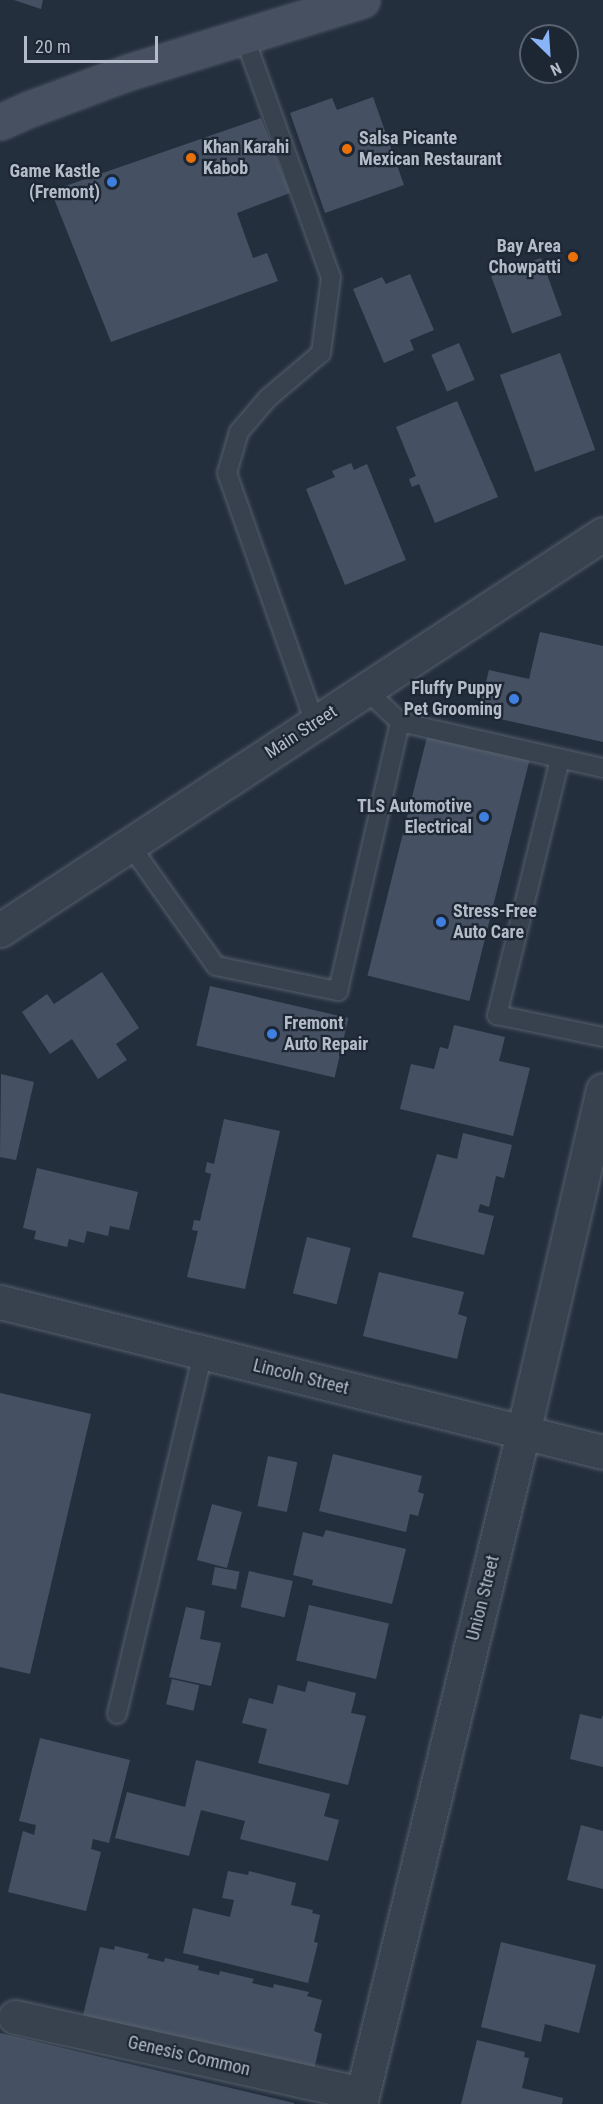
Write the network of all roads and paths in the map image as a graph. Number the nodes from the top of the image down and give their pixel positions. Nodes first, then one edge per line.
1 (362, 0) edge
2 (244, 36) junction
3 (0, 122) edge
4 (603, 534) edge
5 (366, 690) junction
6 (400, 722) junction
7 (315, 723) junction
8 (560, 759) junction
9 (603, 768) edge
10 (130, 845) junction
11 (0, 930) edge
12 (603, 1037) edge
13 (603, 1090) edge
14 (0, 1302) edge
15 (203, 1353) junction
16 (523, 1433) junction
17 (603, 1452) edge
18 (117, 1714) dead end
19 (15, 2017) dead end
20 (361, 2099) edge

1 - 2 main road
2 - 3 main road
2 - 7 lane
4 - 5 street, Main Street
5 - 6 lane
5 - 7 street, Main Street
6 - 8 lane
6 - 10 lane
7 - 10 street, Main Street
8 - 9 lane
8 - 12 lane
10 - 11 street, Main Street
13 - 16 street, Union Street
14 - 15 street, Lincoln Street
15 - 16 street, Lincoln Street
15 - 18 lane
16 - 17 street, Lincoln Street
16 - 20 street, Union Street
19 - 20 street, Genesis Common

